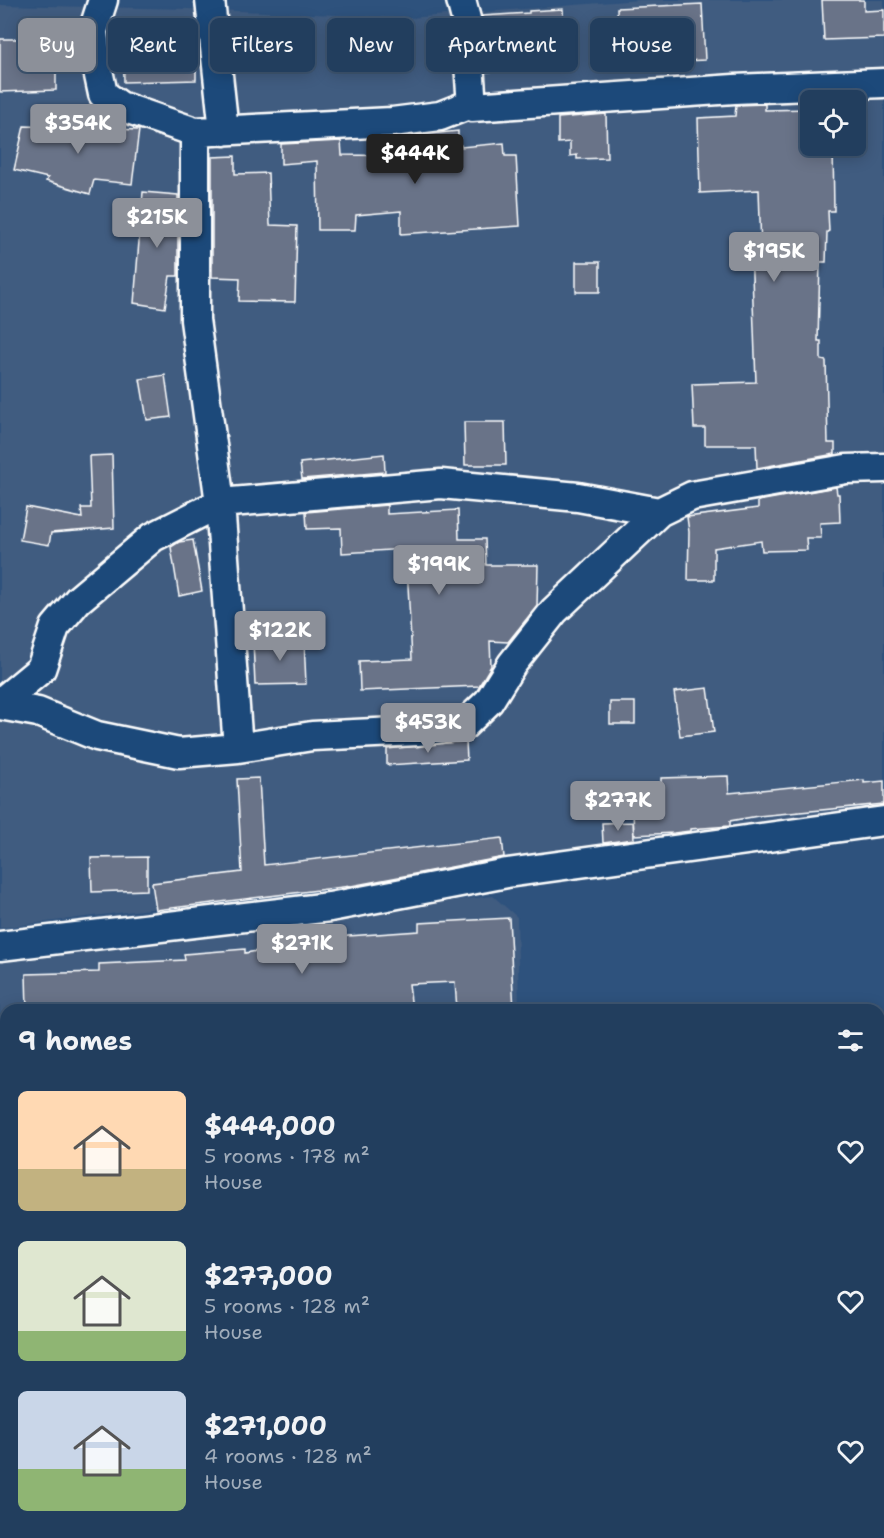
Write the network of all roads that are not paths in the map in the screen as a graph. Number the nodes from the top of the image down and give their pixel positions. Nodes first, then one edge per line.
1 (103, 0) edge
2 (210, 0) edge
3 (461, 0) edge
4 (884, 83) edge
5 (472, 106) junction
6 (224, 131) junction
7 (195, 132) junction
8 (884, 468) edge
9 (220, 502) junction
10 (658, 512) junction
11 (0, 704) edge
12 (238, 748) junction
13 (884, 821) edge
14 (0, 946) edge

1 - 7 street
2 - 6 street
3 - 5 street
4 - 5 street
5 - 6 street
6 - 7 street
7 - 9 street
8 - 10 street
9 - 10 street
9 - 11 street
9 - 12 street
10 - 12 street
11 - 12 street
13 - 14 street

